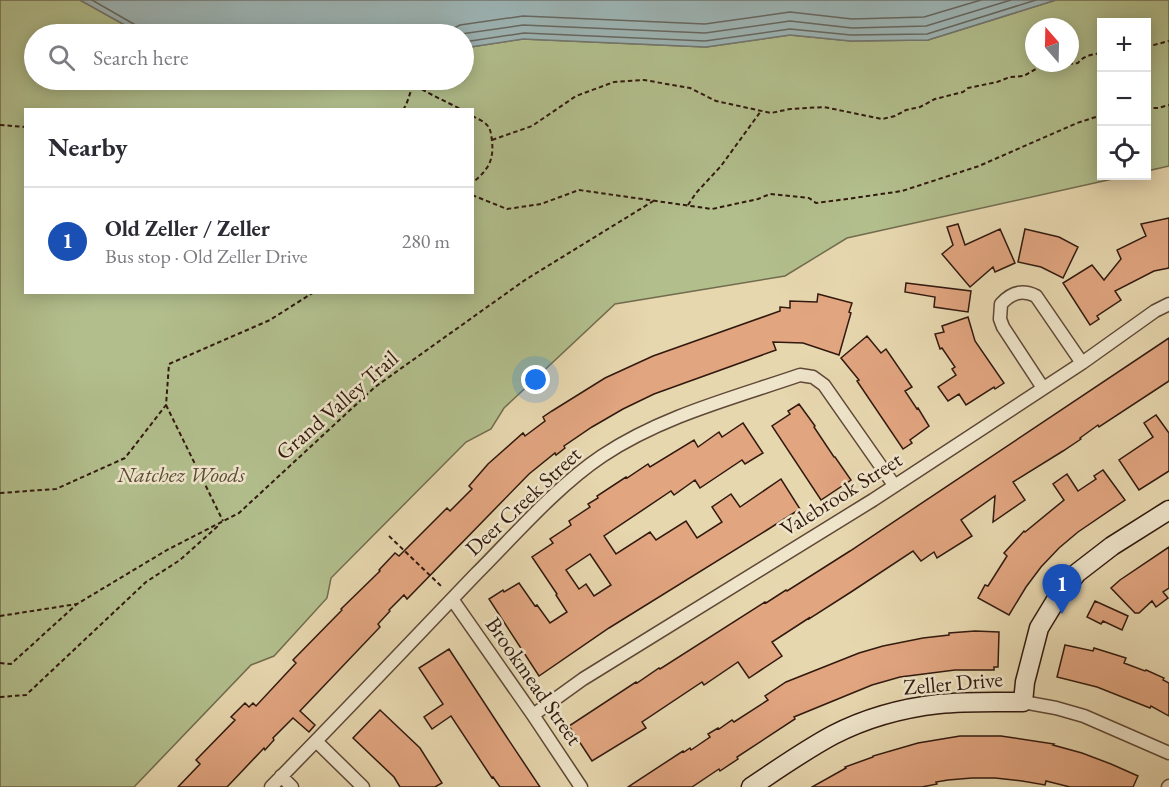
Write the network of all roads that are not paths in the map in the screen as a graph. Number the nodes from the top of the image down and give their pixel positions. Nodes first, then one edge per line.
1 (1169, 304) edge
2 (1082, 363) junction
3 (1043, 388) junction
4 (894, 485) junction
5 (1169, 510) edge
6 (452, 599) junction
7 (1023, 702) junction
8 (533, 715) junction
9 (316, 741) junction
10 (1169, 753) edge
11 (281, 776) junction
12 (271, 787) edge
13 (292, 787) edge
14 (363, 787) edge
15 (581, 787) edge
16 (751, 787) edge

1 - 2 street, Valebrook Street
2 - 3 street, Valebrook Street
2 - 3 street
3 - 4 street, Valebrook Street
4 - 6 street, Deer Creek Street
4 - 8 street, Valebrook Street
5 - 7 street
6 - 8 street, Brookmead Street
6 - 9 street, Deer Creek Street
7 - 10 street, Zeller Drive
7 - 16 street, Zeller Drive
8 - 15 street, Brookmead Street
9 - 11 street, Deer Creek Street
9 - 14 street
11 - 12 street, Deer Creek Street
11 - 13 street

